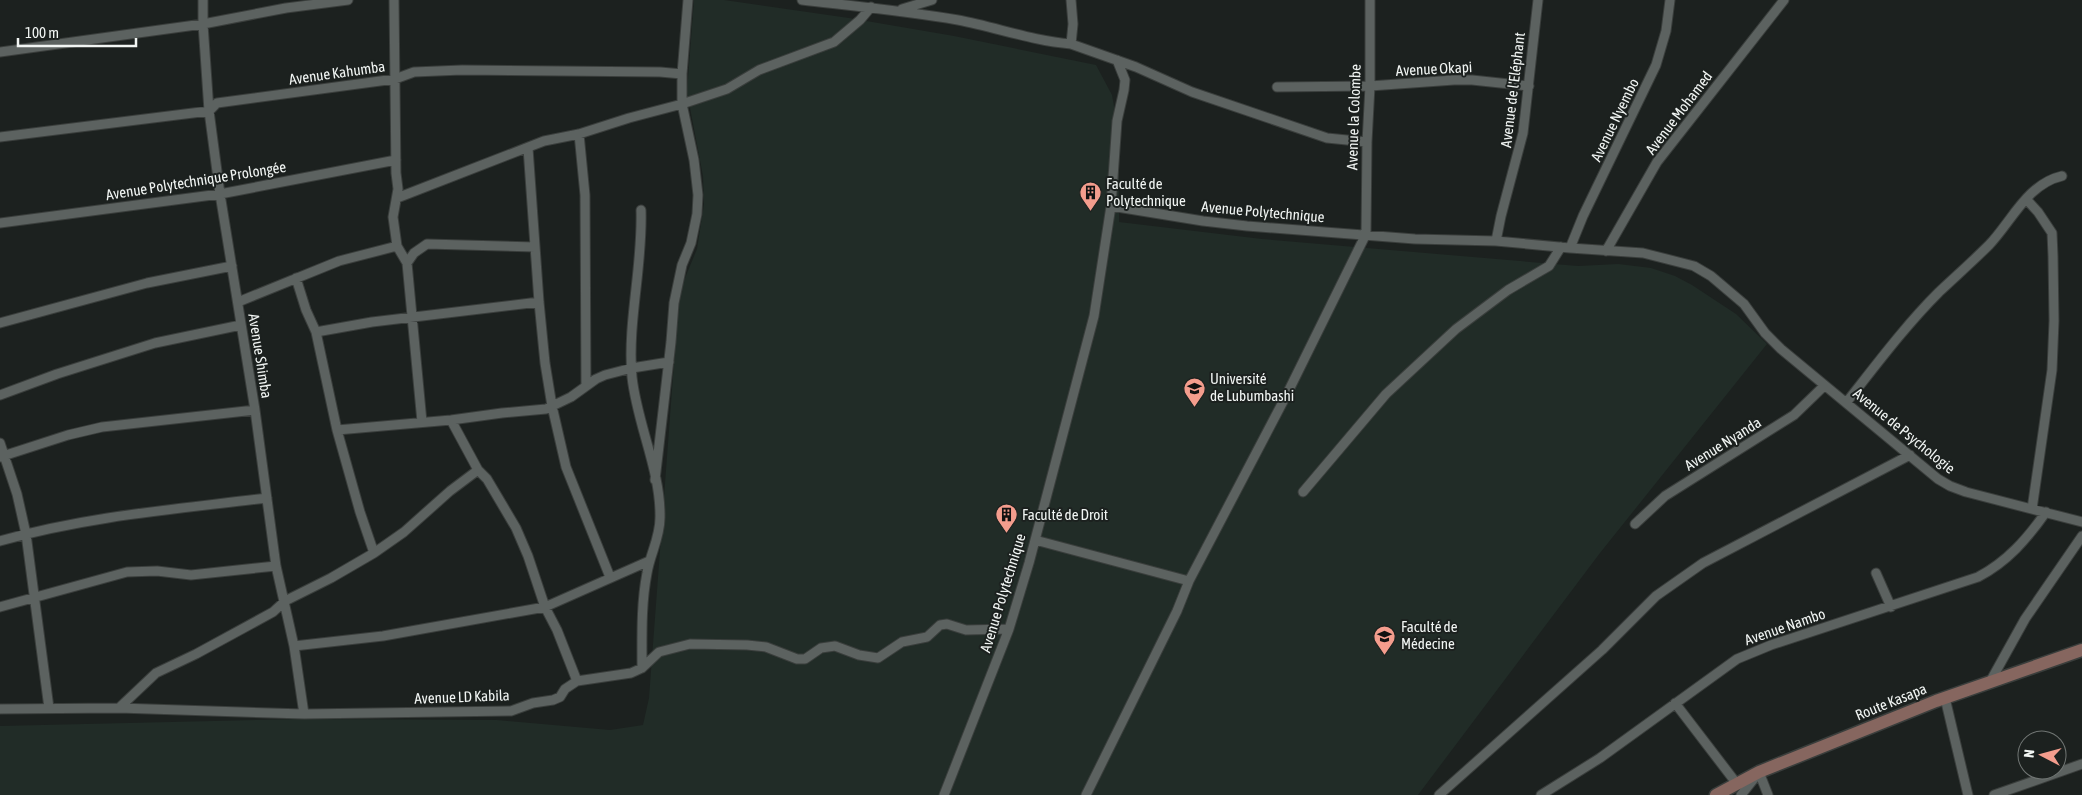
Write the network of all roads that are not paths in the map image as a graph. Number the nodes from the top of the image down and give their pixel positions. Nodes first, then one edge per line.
1 (203, 0) edge
2 (348, 0) edge
3 (394, 0) edge
4 (688, 0) edge
5 (802, 0) edge
6 (932, 0) edge
7 (1071, 0) edge
8 (1370, 0) edge
9 (1538, 0) edge
10 (1670, 0) edge
11 (1784, 0) edge
12 (870, 7) junction
13 (897, 10) junction
14 (203, 24) junction
15 (1071, 44) junction
16 (0, 52) edge
17 (1116, 60) junction
18 (682, 74) junction
19 (395, 78) junction
20 (1370, 86) junction
21 (1529, 86) junction
22 (1277, 87) dead end
23 (682, 104) junction
24 (209, 111) junction
25 (579, 134) junction
26 (0, 137) edge
27 (1367, 142) junction
28 (528, 148) junction
29 (396, 160) junction
30 (2062, 176) dead end
31 (220, 194) junction
32 (397, 198) junction
33 (2026, 199) junction
34 (1111, 206) junction
35 (641, 210) dead end
36 (0, 223) edge
37 (1366, 234) junction
38 (1496, 241) junction
39 (397, 246) junction
40 (535, 247) junction
41 (1560, 247) junction
42 (1570, 248) junction
43 (1606, 251) junction
44 (407, 263) junction
45 (232, 266) junction
46 (296, 278) junction
47 (238, 302) junction
48 (538, 302) junction
49 (413, 317) junction
50 (0, 323) edge
51 (241, 325) junction
52 (316, 332) junction
53 (1781, 349) joint
54 (669, 362) junction
55 (632, 368) junction
56 (586, 386) junction
57 (1824, 386) junction
58 (0, 395) edge
59 (1846, 403) junction
60 (552, 406) junction
61 (255, 410) junction
62 (451, 420) junction
63 (422, 422) junction
64 (337, 430) junction
65 (0, 443) edge
66 (1910, 455) junction
67 (2, 457) edge
68 (478, 470) junction
69 (655, 480) junction
70 (1303, 492) dead end
71 (268, 498) junction
72 (2032, 509) junction
73 (2046, 512) junction
74 (2082, 522) edge
75 (1636, 524) dead end
76 (26, 534) junction
77 (2082, 536) edge
78 (1035, 540) junction
79 (0, 541) edge
80 (374, 553) junction
81 (649, 561) junction
82 (276, 566) junction
83 (1876, 573) dead end
84 (610, 577) junction
85 (1189, 581) junction
86 (35, 598) junction
87 (285, 601) junction
88 (0, 607) edge
89 (545, 607) junction
90 (1891, 607) junction
91 (1009, 629) junction
92 (294, 646) junction
93 (2082, 650) edge
94 (642, 668) junction
95 (577, 681) junction
96 (1990, 682) junction
97 (1946, 698) junction
98 (1674, 703) junction
99 (49, 708) junction
100 (119, 708) junction
101 (0, 709) edge
102 (304, 714) junction
103 (2082, 764) edge
104 (1759, 772) junction
105 (1739, 789) edge
106 (944, 795) edge
107 (1086, 795) edge
108 (1439, 795) edge
109 (1540, 795) edge
110 (1716, 795) edge
111 (1768, 795) edge
112 (1968, 795) edge
113 (1994, 795) edge

1 - 14 street, Avenue Shimba
2 - 14 street
3 - 19 street
4 - 18 street
5 - 12 street
6 - 13 street
7 - 15 street
8 - 20 street, Avenue la Colombe
9 - 21 street, Avenue de l'Eléphant
10 - 42 street, Avenue Nyembo
11 - 43 street, Avenue Mohamed
12 - 13 street
12 - 23 street
13 - 15 street
14 - 16 street
14 - 24 street, Avenue Shimba
15 - 17 street
17 - 27 street
17 - 34 street
18 - 19 street, Avenue Kahumba
18 - 23 street
19 - 24 street, Avenue Kahumba
19 - 29 street
20 - 21 street, Avenue Okapi
20 - 22 street, Avenue Okapi
20 - 27 street, Avenue la Colombe
21 - 38 street, Avenue de l'Eléphant
23 - 25 street
23 - 54 street
24 - 26 street, Avenue Kahumba
24 - 31 street, Avenue Shimba
25 - 28 street
25 - 56 street
27 - 37 street, Avenue la Colombe
28 - 32 street
28 - 40 street
29 - 31 street, Avenue Polytechnique Prolongée
29 - 32 street
30 - 33 street
31 - 36 street, Avenue Polytechnique Prolongée
31 - 45 street, Avenue Shimba
32 - 39 street
33 - 59 street
33 - 72 street
34 - 37 street, Avenue Polytechnique
34 - 78 street, Avenue Polytechnique
35 - 55 street
37 - 38 street, Avenue Polytechnique
37 - 85 street
38 - 41 street, Avenue Polytechnique
39 - 44 street
39 - 46 street
40 - 44 street
40 - 48 street
41 - 42 street, Avenue Polytechnique
41 - 70 street
42 - 43 street, Avenue Polytechnique
43 - 53 street, Avenue Polytechnique
44 - 49 street
45 - 47 street, Avenue Shimba
45 - 50 street
46 - 47 street
46 - 52 street
47 - 51 street, Avenue Shimba
48 - 49 street
48 - 60 street
49 - 52 street
49 - 63 street
51 - 58 street
51 - 61 street, Avenue Shimba
52 - 64 street
53 - 57 street, Avenue de Psychologie
54 - 55 street
54 - 69 street
55 - 56 street
55 - 69 street
56 - 60 street
57 - 59 street, Avenue de Psychologie
57 - 75 street, Avenue Nyanda
59 - 66 street, Avenue de Psychologie
60 - 62 street
60 - 84 street
61 - 67 street
61 - 71 street, Avenue Shimba
62 - 63 street
62 - 68 street
63 - 64 street
64 - 80 street
65 - 67 street
66 - 72 street, Avenue de Psychologie
66 - 108 street
67 - 76 street
68 - 80 street
68 - 89 street
69 - 81 street
71 - 76 street
71 - 82 street, Avenue Shimba
72 - 73 street, Avenue de Psychologie
73 - 74 street, Avenue de Psychologie
73 - 90 street, Avenue Nambo
76 - 79 street
76 - 86 street
77 - 96 street
78 - 85 street
78 - 91 street, Avenue Polytechnique
80 - 87 street
81 - 84 street
81 - 94 street
82 - 86 street
82 - 87 street, Avenue Shimba
83 - 90 street
84 - 89 street
85 - 107 street
86 - 88 street
86 - 99 street
87 - 92 street, Avenue Shimba
87 - 100 street
89 - 92 street
89 - 95 street
90 - 98 street, Avenue Nambo
91 - 94 street
91 - 106 street, Avenue Polytechnique
92 - 102 street, Avenue Shimba
93 - 96 main road, Route Kasapa
94 - 95 street
95 - 102 street, Avenue LD Kabila
96 - 97 main road, Route Kasapa
97 - 104 main road, Route Kasapa
97 - 112 street
98 - 105 street
98 - 109 street, Avenue Nambo
99 - 100 street, Avenue LD Kabila
99 - 101 street, Avenue LD Kabila
100 - 102 street, Avenue LD Kabila
103 - 113 street
104 - 105 main road, Route Kasapa
104 - 111 street
105 - 110 main road, Route Kasapa

